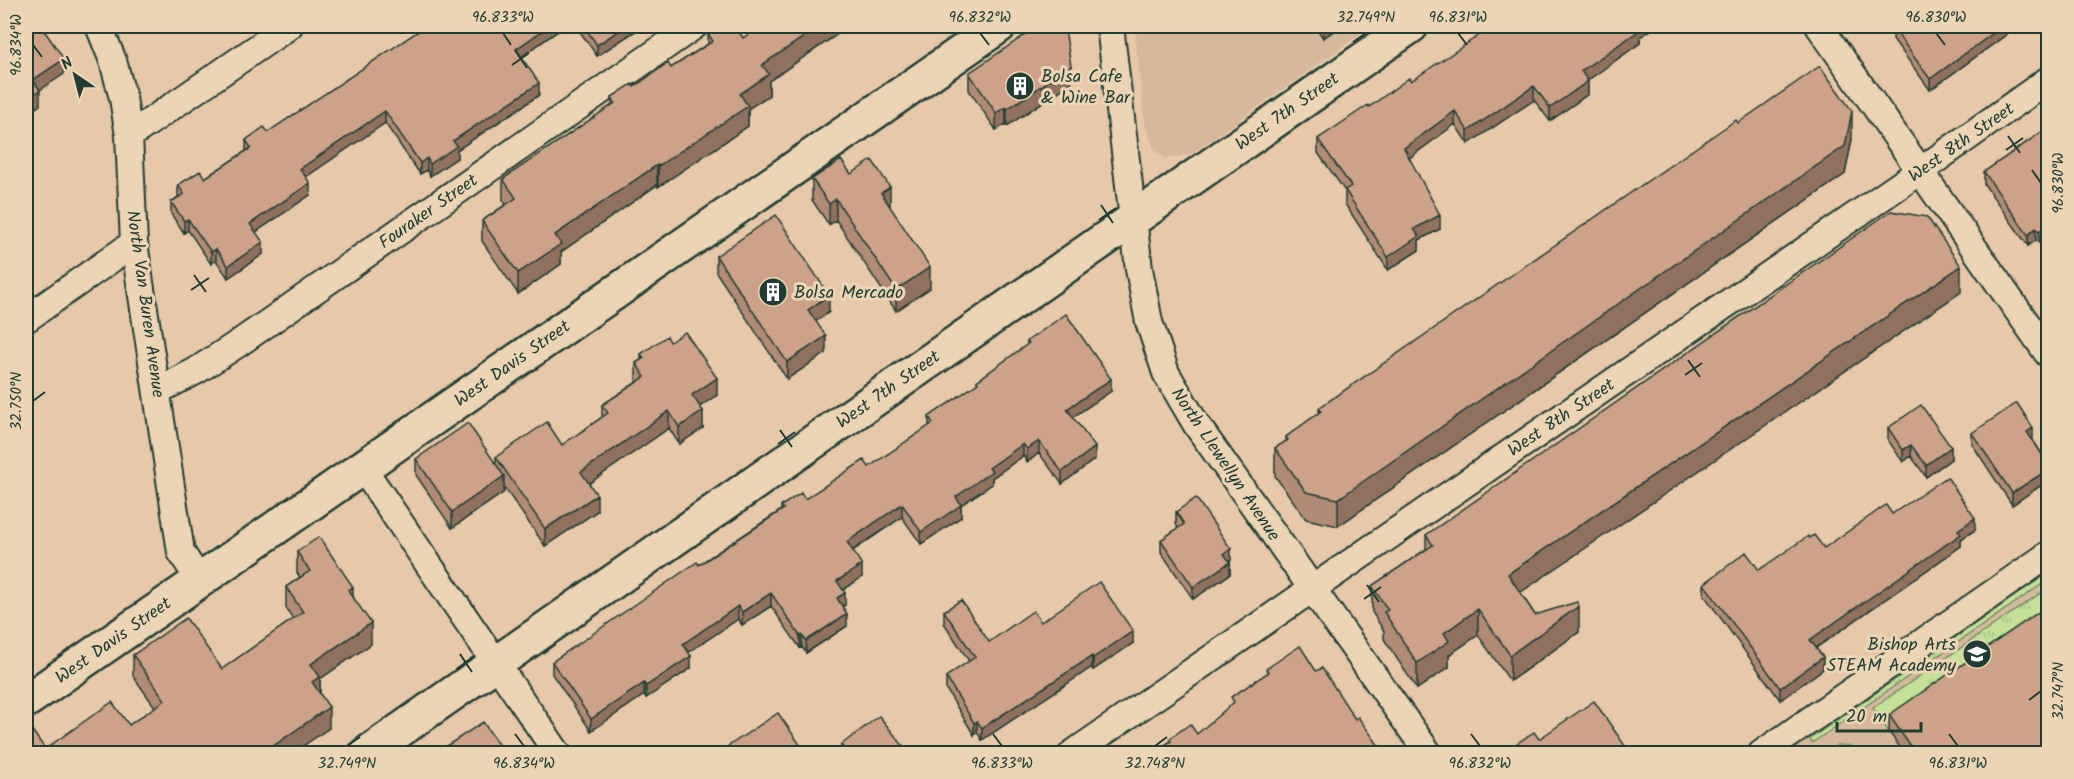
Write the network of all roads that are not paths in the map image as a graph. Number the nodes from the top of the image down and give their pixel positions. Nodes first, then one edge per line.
1 (99, 26) edge
2 (289, 26) edge
3 (694, 26) edge
4 (999, 26) edge
5 (1110, 26) edge
6 (1411, 26) edge
7 (1819, 26) edge
8 (2049, 80) edge
9 (129, 136) junction
10 (1920, 171) junction
11 (1132, 217) junction
12 (134, 243) junction
13 (26, 319) edge
14 (2049, 354) edge
15 (157, 391) junction
16 (362, 467) junction
17 (2049, 555) edge
18 (199, 580) junction
19 (1311, 589) junction
20 (495, 664) junction
21 (26, 701) edge
22 (366, 753) edge
23 (558, 753) edge
24 (1072, 753) edge
25 (1429, 753) edge
26 (1761, 753) edge

1 - 9 street, North Van Buren Avenue
2 - 9 street
3 - 15 street, Fouraker Street
4 - 16 street, West Davis Street
5 - 11 street, North Llewellyn Avenue
6 - 11 street, West 7th Street
7 - 10 street
8 - 10 street, West 8th Street
9 - 12 street, North Van Buren Avenue
10 - 14 street
10 - 19 street, West 8th Street
11 - 19 street, North Llewellyn Avenue
11 - 20 street, West 7th Street
12 - 13 street
12 - 15 street, North Van Buren Avenue
15 - 18 street, North Van Buren Avenue
16 - 18 street, West Davis Street
16 - 20 street
17 - 26 street
18 - 21 street, West Davis Street
19 - 24 street, West 8th Street
19 - 25 street, North Llewellyn Avenue
20 - 22 street, West 7th Street
20 - 23 street

